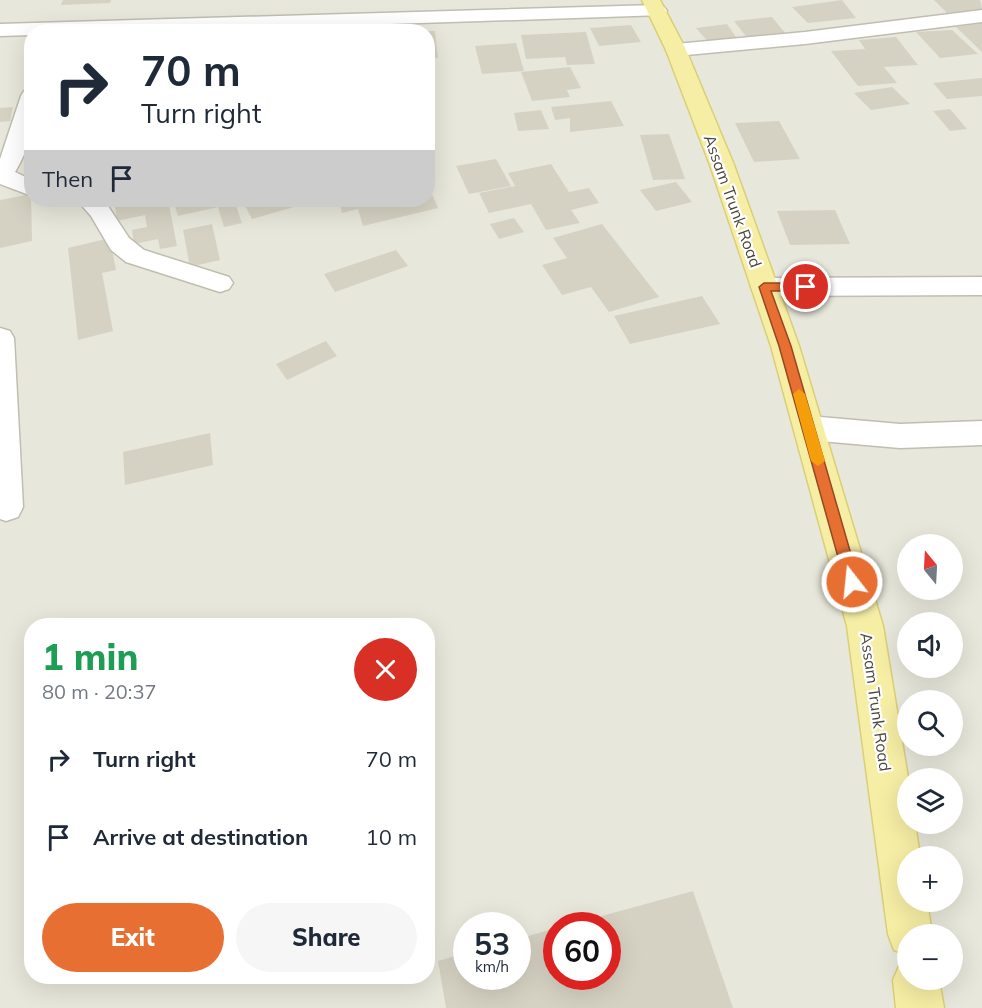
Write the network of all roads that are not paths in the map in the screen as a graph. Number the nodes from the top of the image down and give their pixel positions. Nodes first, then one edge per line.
1 (499, 0) edge
2 (654, 5) edge
3 (0, 13) edge
4 (982, 16) edge
5 (339, 24) edge
6 (0, 30) edge
7 (24, 30) edge
8 (676, 50) junction
9 (24, 121) edge
10 (1, 176) edge
11 (24, 186) edge
12 (98, 207) edge
13 (220, 283) dead end
14 (982, 286) edge
15 (764, 287) junction
16 (0, 338) edge
17 (809, 428) junction
18 (982, 432) edge
19 (6, 507) dead end
20 (909, 924) edge
21 (917, 990) edge
22 (920, 1008) edge

1 - 3 street
2 - 5 street
2 - 8 main road, Assam Trunk Road
4 - 8 street
6 - 7 street
8 - 15 main road, Assam Trunk Road
9 - 10 street
10 - 11 street
12 - 13 street
14 - 15 street
15 - 17 main road, Assam Trunk Road
16 - 19 street
17 - 18 street
17 - 20 main road, Assam Trunk Road
21 - 22 main road

